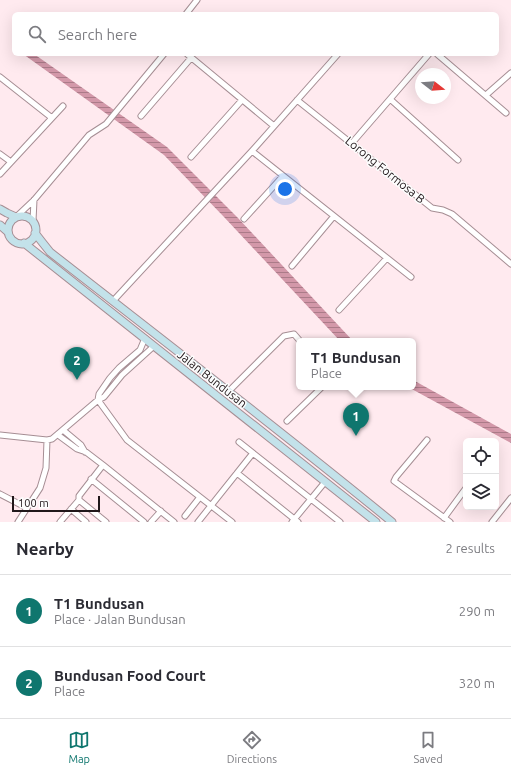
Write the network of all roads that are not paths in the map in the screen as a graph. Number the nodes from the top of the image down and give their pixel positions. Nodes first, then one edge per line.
1 (197, 0) edge
2 (188, 12) edge
3 (162, 56) edge
4 (189, 56) edge
5 (336, 56) edge
6 (427, 56) edge
7 (439, 56) edge
8 (511, 73) edge
9 (0, 78) edge
10 (486, 95) junction
11 (390, 99) junction
12 (242, 100) junction
13 (297, 100) junction
14 (63, 106) dead end
15 (506, 113) dead end
16 (141, 116) dead end
17 (52, 118) junction
18 (274, 126) junction
19 (352, 143) junction
20 (252, 151) junction
21 (0, 154) edge
22 (191, 157) dead end
23 (458, 160) dead end
24 (11, 162) junction
25 (0, 174) edge
26 (283, 176) junction
27 (34, 200) junction
28 (0, 209) edge
29 (334, 216) junction
30 (16, 217) junction
31 (244, 219) dead end
32 (33, 221) junction
33 (0, 225) edge
34 (8, 232) junction
35 (35, 233) junction
36 (24, 243) junction
37 (387, 258) junction
38 (511, 264) edge
39 (292, 266) dead end
40 (411, 278) dead end
41 (113, 302) junction
42 (338, 310) dead end
43 (126, 312) junction
44 (145, 338) junction
45 (297, 338) edge
46 (154, 346) junction
47 (319, 390) edge
48 (228, 391) junction
49 (98, 400) junction
50 (287, 420) dead end
51 (63, 430) junction
52 (0, 435) edge
53 (58, 435) junction
54 (47, 440) junction
55 (427, 440) dead end
56 (239, 442) dead end
57 (86, 452) junction
58 (253, 453) junction
59 (103, 465) junction
60 (237, 473) junction
61 (91, 479) junction
62 (325, 482) junction
63 (463, 492) edge
64 (0, 494) edge
65 (200, 497) junction
66 (311, 498) junction
67 (511, 498) edge
68 (78, 500) junction
69 (211, 506) junction
70 (27, 508) junction
71 (71, 509) junction
72 (161, 512) junction
73 (185, 516) dead end
74 (444, 518) junction
75 (295, 521) edge
76 (18, 522) edge
77 (60, 522) edge
78 (86, 522) edge
79 (106, 522) edge
80 (144, 522) edge
81 (151, 522) edge
82 (174, 522) edge
83 (198, 522) edge
84 (232, 522) edge
85 (340, 522) edge
86 (376, 522) edge
87 (392, 522) edge
88 (450, 522) edge
89 (492, 522) edge

1 - 2 street
3 - 27 street
4 - 12 street
4 - 16 street
5 - 13 street
6 - 11 street
7 - 10 street
8 - 10 street
9 - 17 street
10 - 15 street
11 - 19 street
11 - 23 street
12 - 18 street
12 - 22 street
13 - 18 street
13 - 19 street, Lorong Formosa B
14 - 17 street
17 - 24 street
18 - 20 street
19 - 38 street, Lorong Formosa B
20 - 26 street
20 - 41 street
21 - 24 street
24 - 25 street
26 - 29 street
26 - 31 street
27 - 30 street
27 - 32 street
28 - 30 main road
29 - 37 street
29 - 39 street
30 - 32 main road
30 - 34 main road
32 - 35 main road, Jalan Bundusan
33 - 34 main road, Jalan Bundusan
34 - 36 main road, Jalan Bundusan
35 - 36 main road
35 - 41 main road, Jalan Bundusan
36 - 44 main road, Jalan Bundusan
37 - 40 street
37 - 42 street
41 - 43 main road, Jalan Bundusan
43 - 46 main road
43 - 48 main road, Jalan Bundusan
44 - 46 main road, Jalan Bundusan
44 - 49 street
45 - 48 street
46 - 49 street
46 - 62 main road, Jalan Bundusan
47 - 50 street
48 - 87 main road, Jalan Bundusan
49 - 51 street
49 - 65 street
51 - 53 street
51 - 57 street
52 - 54 street
53 - 54 street
53 - 57 street
54 - 70 street
55 - 74 street
56 - 58 street
57 - 59 street
58 - 60 street
58 - 66 street
59 - 61 street
59 - 72 street
60 - 69 street
60 - 75 street
61 - 68 street
61 - 80 street
62 - 66 street
62 - 86 main road, Jalan Bundusan
63 - 74 street
64 - 70 street
65 - 69 street
65 - 73 street
66 - 75 street
66 - 85 street
67 - 89 street
68 - 71 street
68 - 79 street
69 - 83 street
69 - 84 street
70 - 76 street
71 - 77 street
71 - 78 street
72 - 81 street
72 - 82 street
74 - 88 street

